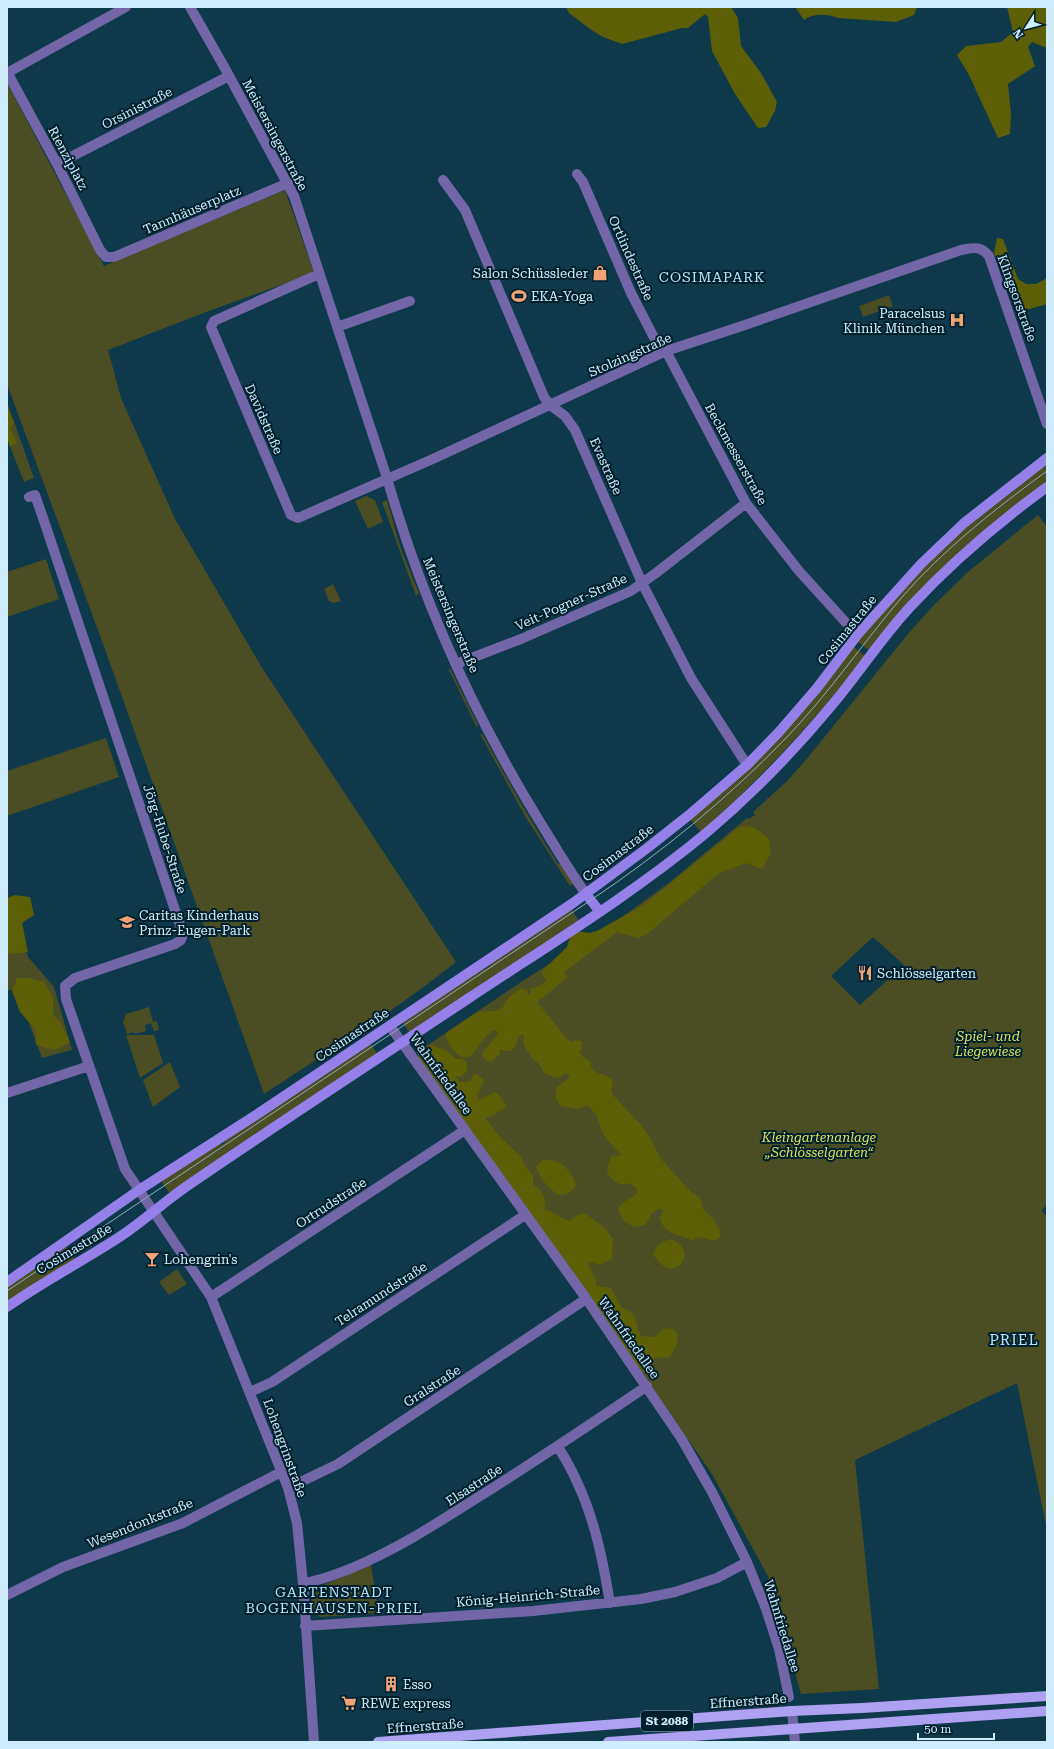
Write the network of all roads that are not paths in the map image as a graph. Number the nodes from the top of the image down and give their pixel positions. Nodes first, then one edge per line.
1 (126, 7) edge
2 (190, 7) edge
3 (7, 72) edge
4 (229, 76) junction
5 (57, 164) junction
6 (577, 174) dead end
7 (444, 180) dead end
8 (288, 183) junction
9 (984, 249) joint
10 (106, 257) joint
11 (319, 274) junction
12 (410, 302) dead end
13 (337, 327) junction
14 (664, 352) junction
15 (550, 405) junction
16 (1047, 424) edge
17 (1047, 458) edge
18 (387, 478) junction
19 (1047, 487) edge
20 (28, 497) dead end
21 (746, 503) junction
22 (298, 518) joint
23 (642, 583) junction
24 (858, 634) junction
25 (456, 664) junction
26 (746, 765) junction
27 (586, 894) junction
28 (600, 912) junction
29 (390, 1026) junction
30 (403, 1043) junction
31 (89, 1066) junction
32 (7, 1093) edge
33 (465, 1130) junction
34 (139, 1190) junction
35 (154, 1212) junction
36 (525, 1215) junction
37 (7, 1282) edge
38 (211, 1297) junction
39 (586, 1299) junction
40 (7, 1307) edge
41 (647, 1386) junction
42 (250, 1392) junction
43 (558, 1446) junction
44 (281, 1472) junction
45 (288, 1488) junction
46 (748, 1562) junction
47 (303, 1582) junction
48 (7, 1595) edge
49 (610, 1603) junction
50 (305, 1626) junction
51 (1047, 1696) edge
52 (789, 1697) dead end
53 (792, 1711) junction
54 (1047, 1711) edge
55 (794, 1728) junction
56 (314, 1742) edge
57 (378, 1742) edge
58 (608, 1742) edge
59 (795, 1742) edge

1 - 3 street
2 - 4 street, Meistersingerstraße
3 - 5 street, Rienziplatz
4 - 5 street, Orsinistraße
4 - 8 street, Meistersingerstraße
5 - 10 street, Rienziplatz
6 - 14 street, Ortlindestraße
7 - 15 street, Evastraße
8 - 10 street, Tannhäuserplatz
8 - 11 street, Meistersingerstraße
9 - 14 street, Stolzingstraße
9 - 16 street, Klingsorstraße
11 - 13 street, Meistersingerstraße
11 - 22 street, Davidstraße
12 - 13 street
13 - 18 street, Meistersingerstraße
14 - 15 street, Stolzingstraße
14 - 21 street, Beckmesserstraße
15 - 18 street, Stolzingstraße
15 - 23 street, Evastraße
17 - 24 main road, Cosimastraße
18 - 22 street, Stolzingstraße
18 - 25 street, Meistersingerstraße
19 - 28 main road, Cosimastraße
20 - 31 street, Jörg-Hube-Straße
21 - 23 street, Veit-Pogner-Straße
21 - 24 street, Beckmesserstraße
23 - 25 street, Veit-Pogner-Straße
23 - 26 street, Evastraße
24 - 26 main road, Cosimastraße
25 - 27 street, Meistersingerstraße
26 - 27 main road, Cosimastraße
27 - 28 main road
27 - 29 main road, Cosimastraße
28 - 30 main road, Cosimastraße
29 - 30 street, Wahnfriedallee
29 - 34 main road, Cosimastraße
30 - 33 street, Wahnfriedallee
30 - 35 main road, Cosimastraße
31 - 32 street
31 - 34 street, Jörg-Hube-Straße
33 - 36 street, Wahnfriedallee
33 - 38 street, Ortrudstraße
34 - 35 street
34 - 37 main road, Cosimastraße
35 - 38 street, Lohengrinstraße
35 - 40 main road, Cosimastraße
36 - 39 street, Wahnfriedallee
36 - 42 street, Telramundstraße
38 - 42 street, Lohengrinstraße
39 - 41 street, Wahnfriedallee
39 - 45 street, Gralstraße
41 - 43 street, Elsastraße
41 - 46 street, Wahnfriedallee
42 - 44 street, Lohengrinstraße
43 - 47 street, Elsastraße
43 - 49 street
44 - 45 street, Lohengrinstraße
44 - 48 street, Wesendonkstraße
45 - 47 street, Lohengrinstraße
46 - 49 street, König-Heinrich-Straße
46 - 52 street, Wahnfriedallee
47 - 50 street, Lohengrinstraße
49 - 50 street, König-Heinrich-Straße
50 - 56 street, Lohengrinstraße
51 - 53 main road, Effnerstraße / St 2088
53 - 55 street
53 - 57 main road, Effnerstraße / St 2088
54 - 55 main road
55 - 58 main road
55 - 59 street

